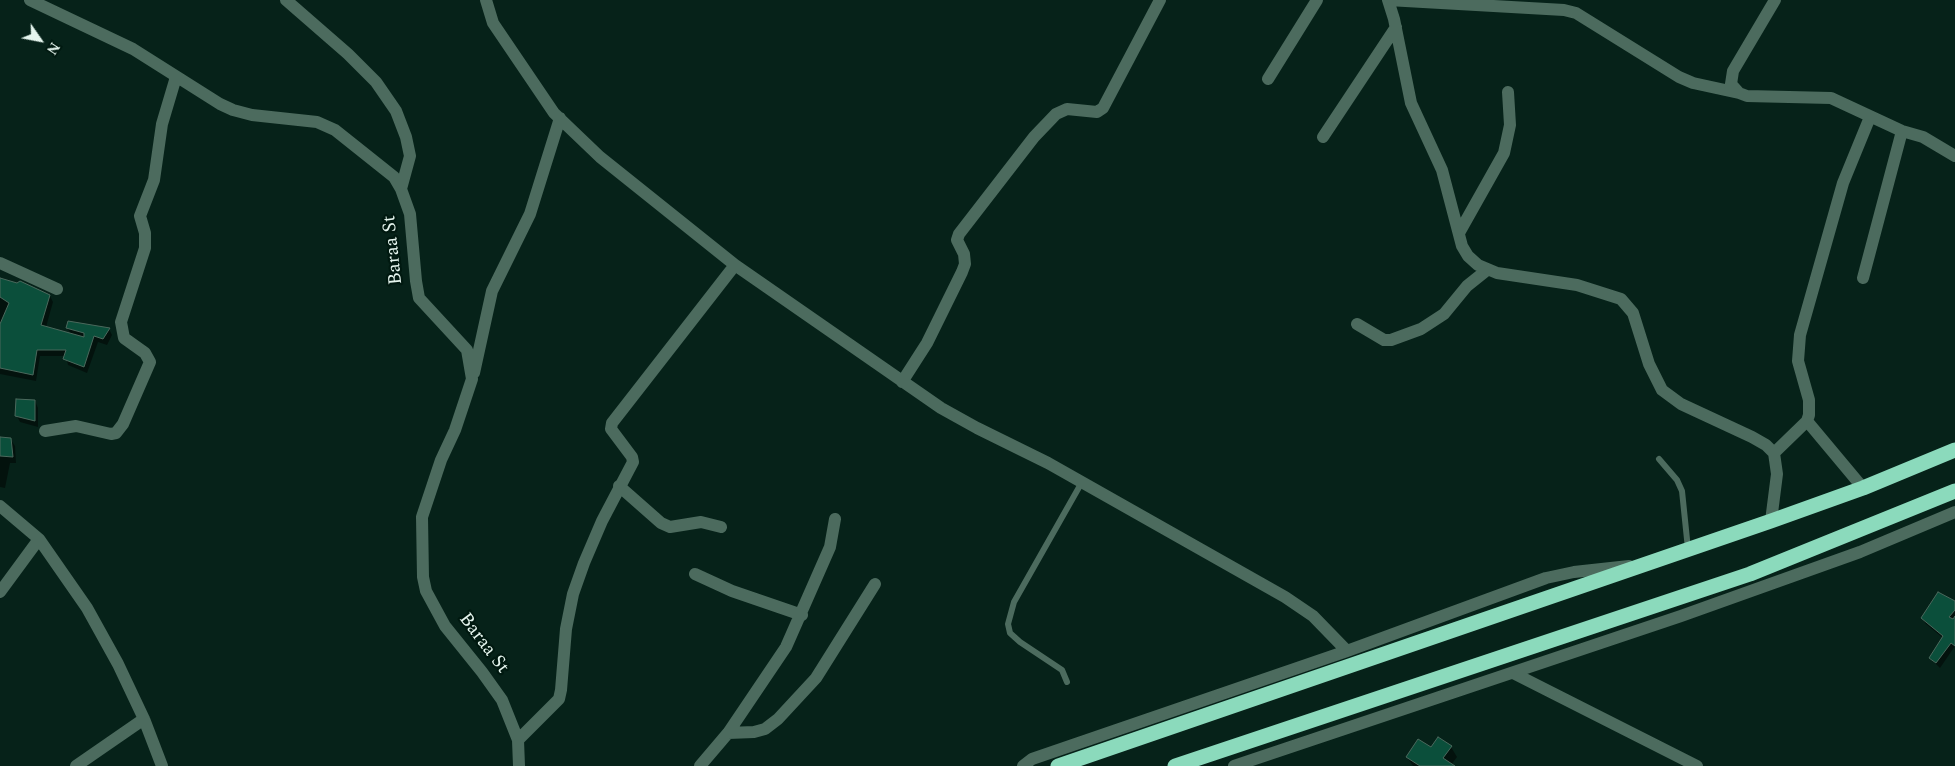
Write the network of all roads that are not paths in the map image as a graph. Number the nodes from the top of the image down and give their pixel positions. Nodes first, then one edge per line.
1 (30, 0) edge
2 (286, 0) edge
3 (486, 0) edge
4 (1160, 0) edge
5 (1316, 0) edge
6 (1388, 0) edge
7 (1576, 0) edge
8 (1775, 0) edge
9 (1576, 13) junction
10 (1396, 27) junction
11 (176, 77) junction
12 (1268, 79) dead end
13 (1508, 92) dead end
14 (1739, 93) junction
15 (1870, 117) junction
16 (560, 118) junction
17 (1902, 131) junction
18 (1323, 137) dead end
19 (1955, 156) edge
20 (401, 189) junction
21 (1459, 233) junction
22 (0, 263) edge
23 (735, 265) junction
24 (1488, 270) junction
25 (1863, 278) dead end
26 (57, 289) dead end
27 (1357, 324) dead end
28 (472, 379) junction
29 (902, 382) junction
30 (1807, 421) junction
31 (45, 431) dead end
32 (1955, 450) edge
33 (1774, 453) junction
34 (1658, 459) dead end
35 (1082, 482) junction
36 (619, 486) junction
37 (1862, 488) junction
38 (1955, 491) edge
39 (0, 506) edge
40 (1955, 512) edge
41 (835, 519) dead end
42 (1771, 521) junction
43 (721, 527) dead end
44 (39, 539) junction
45 (1688, 549) junction
46 (1639, 566) junction
47 (694, 574) dead end
48 (875, 584) dead end
49 (0, 592) edge
50 (802, 614) junction
51 (1347, 651) junction
52 (1513, 673) junction
53 (1067, 682) dead end
54 (144, 718) junction
55 (728, 733) junction
56 (518, 740) junction
57 (1253, 763) edge
58 (76, 766) edge
59 (162, 766) edge
60 (519, 766) edge
61 (700, 766) edge
62 (1022, 766) edge
63 (1058, 766) edge
64 (1175, 766) edge
65 (1234, 766) edge
66 (1697, 766) edge

1 - 11 street, Baraa St
2 - 20 street
3 - 16 street
4 - 29 street
5 - 12 street
6 - 9 street
6 - 10 street
7 - 9 street
8 - 14 street
9 - 14 street
10 - 18 street
10 - 21 street
11 - 20 street, Baraa St
11 - 31 street
13 - 21 street
14 - 15 street
15 - 17 street
15 - 30 street
16 - 23 street
16 - 28 street
17 - 19 street
17 - 25 street
20 - 28 street, Baraa St
21 - 24 street
22 - 26 street
23 - 29 street
23 - 36 street
24 - 27 street
24 - 33 street
28 - 56 street, Baraa St
29 - 35 street
30 - 33 street
30 - 37 street
32 - 37 highway
33 - 42 street
34 - 45 lane
35 - 51 street
35 - 53 lane
36 - 43 street
36 - 56 street
37 - 42 highway
38 - 64 highway
39 - 44 street
40 - 52 street
41 - 50 street
42 - 45 highway
44 - 49 street
44 - 54 street
45 - 46 highway
46 - 51 street
46 - 63 highway
47 - 50 street
48 - 55 street
50 - 55 street
51 - 62 street
52 - 57 street
52 - 66 street
54 - 58 street
54 - 59 street
55 - 61 street
56 - 60 street, Baraa St
57 - 65 street

